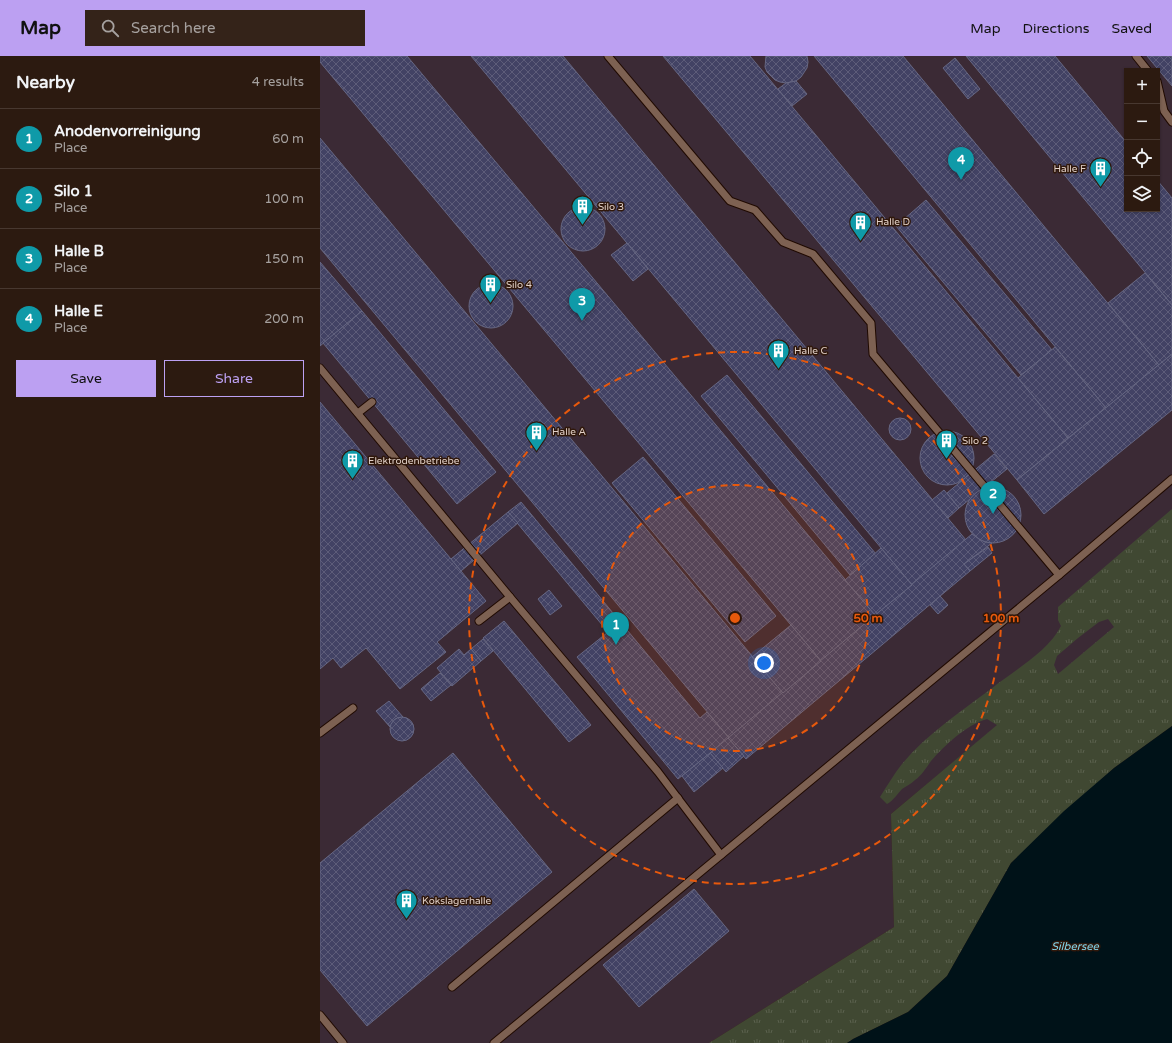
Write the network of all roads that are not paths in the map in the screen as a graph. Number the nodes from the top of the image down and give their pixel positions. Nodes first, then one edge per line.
1 (608, 56) edge
2 (1136, 56) edge
3 (1146, 68) edge
4 (1160, 94) edge
5 (1172, 122) edge
6 (320, 368) edge
7 (372, 402) dead end
8 (358, 413) junction
9 (1172, 479) edge
10 (1059, 574) junction
11 (510, 597) junction
12 (479, 621) dead end
13 (353, 708) dead end
14 (320, 733) edge
15 (678, 798) junction
16 (720, 855) junction
17 (452, 987) dead end
18 (320, 1015) edge
19 (344, 1043) edge
20 (494, 1043) edge

1 - 10 lane
2 - 3 lane
4 - 5 lane
6 - 8 lane
7 - 8 lane
8 - 11 lane
9 - 10 lane
10 - 16 lane
11 - 12 lane
11 - 15 lane
13 - 14 lane
15 - 16 lane
15 - 17 lane
16 - 20 lane
18 - 19 lane

